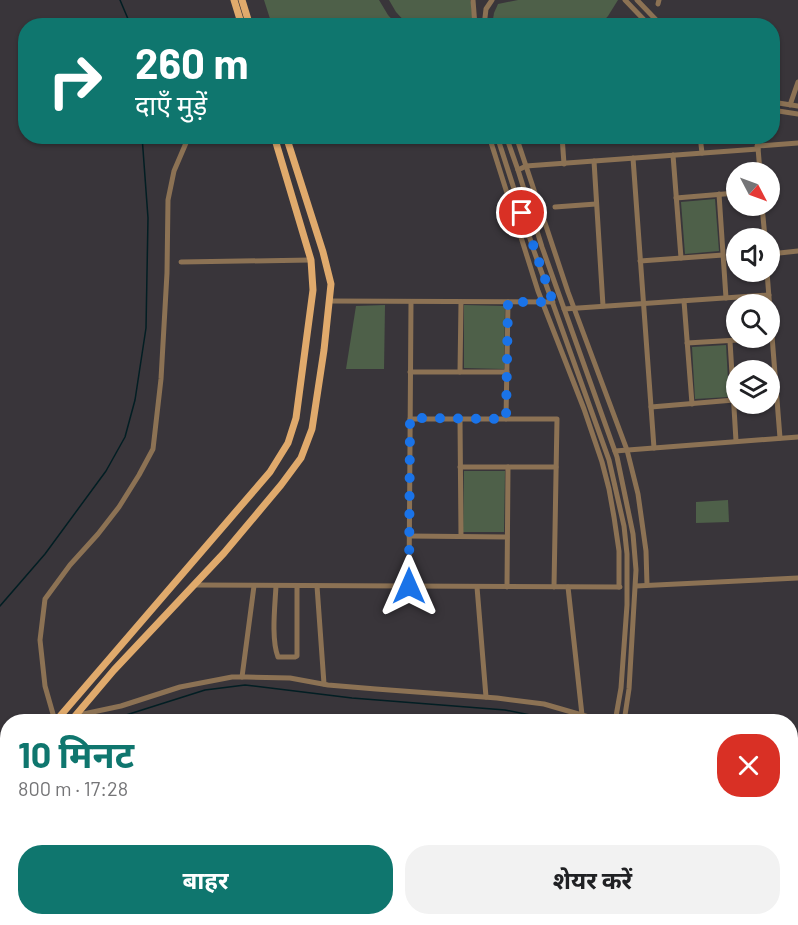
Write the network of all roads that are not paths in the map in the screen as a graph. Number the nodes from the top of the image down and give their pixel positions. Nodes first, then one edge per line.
1 (234, 0) edge
2 (242, 0) edge
3 (473, 0) edge
4 (492, 0) edge
5 (625, 0) edge
6 (637, 0) edge
7 (240, 18) edge
8 (248, 18) edge
9 (474, 18) edge
10 (485, 18) edge
11 (642, 18) edge
12 (654, 18) edge
13 (798, 82) edge
14 (780, 103) edge
15 (790, 105) junction
16 (798, 106) edge
17 (780, 111) edge
18 (798, 114) edge
19 (798, 143) edge
20 (186, 144) edge
21 (276, 144) edge
22 (289, 144) edge
23 (492, 144) edge
24 (500, 144) edge
25 (509, 144) edge
26 (519, 144) edge
27 (563, 144) edge
28 (701, 144) edge
29 (758, 144) edge
30 (758, 147) junction
31 (702, 153) junction
32 (673, 155) junction
33 (633, 158) junction
34 (594, 161) junction
35 (759, 162) edge
36 (564, 164) junction
37 (526, 166) junction
38 (518, 170) junction
39 (719, 194) junction
40 (726, 194) edge
41 (676, 198) junction
42 (596, 204) junction
43 (555, 207) dead end
44 (798, 251) edge
45 (780, 253) edge
46 (723, 255) junction
47 (681, 258) junction
48 (311, 260) junction
49 (640, 261) junction
50 (181, 262) dead end
51 (726, 298) joint
52 (329, 301) junction
53 (684, 301) junction
54 (411, 302) junction
55 (461, 302) junction
56 (508, 302) junction
57 (542, 302) junction
58 (553, 302) junction
59 (644, 303) junction
60 (603, 306) junction
61 (574, 308) junction
62 (564, 309) junction
63 (726, 340) edge
64 (687, 343) junction
65 (773, 348) edge
66 (410, 372) junction
67 (460, 372) junction
68 (507, 372) junction
69 (726, 401) edge
70 (692, 404) junction
71 (651, 407) junction
72 (735, 414) edge
73 (410, 418) junction
74 (460, 419) junction
75 (506, 419) junction
76 (798, 436) edge
77 (780, 438) junction
78 (736, 441) junction
79 (654, 448) junction
80 (627, 450) junction
81 (615, 451) junction
82 (460, 467) junction
83 (508, 467) junction
84 (556, 467) junction
85 (410, 536) junction
86 (460, 536) junction
87 (507, 537) junction
88 (798, 578) edge
89 (194, 585) junction
90 (647, 585) junction
91 (254, 586) junction
92 (276, 586) junction
93 (297, 586) junction
94 (317, 586) junction
95 (409, 586) junction
96 (477, 586) junction
97 (507, 586) junction
98 (636, 586) junction
99 (554, 587) junction
100 (568, 587) junction
101 (619, 587) junction
102 (627, 587) junction
103 (242, 677) junction
104 (324, 684) junction
105 (486, 697) junction
106 (53, 714) edge
107 (61, 714) edge
108 (76, 714) edge
109 (91, 714) edge
110 (579, 714) edge
111 (582, 714) edge
112 (616, 714) edge
113 (625, 714) edge

1 - 7 main road
2 - 8 main road
3 - 9 street
4 - 10 street
5 - 11 street
6 - 12 street
13 - 15 street
14 - 15 street
15 - 16 street
17 - 18 street
19 - 30 street
20 - 106 street
21 - 48 main road
22 - 52 main road
23 - 57 street
24 - 58 street
25 - 38 street
26 - 37 street
27 - 36 street
28 - 31 street
29 - 30 street
30 - 31 street
30 - 35 street
31 - 32 street
32 - 33 street
32 - 41 street
33 - 34 street
33 - 49 street
34 - 36 street
34 - 42 street
36 - 37 street
37 - 38 street
37 - 61 street
38 - 62 street
39 - 40 street
39 - 41 street
39 - 46 street
41 - 47 street
42 - 43 street
42 - 60 street
44 - 45 street
46 - 47 street
46 - 51 street
47 - 49 street
48 - 50 street
48 - 107 main road
49 - 59 street
51 - 53 street
52 - 54 street
52 - 89 main road
53 - 59 street
53 - 64 street
54 - 55 street
54 - 66 street
55 - 56 street
55 - 67 street
56 - 57 street
56 - 68 street
57 - 58 street
57 - 101 street
58 - 102 street
59 - 60 street
59 - 71 street
60 - 61 street
61 - 62 street
61 - 80 street
62 - 81 street
63 - 64 street
64 - 70 street
65 - 77 street
66 - 67 street
66 - 73 street
67 - 68 street
68 - 75 street
69 - 70 street
70 - 71 street
71 - 79 street
72 - 78 street
73 - 74 street
73 - 85 street
74 - 75 street
74 - 82 street
75 - 84 street
76 - 77 street
77 - 78 street
78 - 79 street
79 - 80 street
80 - 81 street
80 - 90 street
81 - 98 street
82 - 83 street
82 - 86 street
83 - 84 street
83 - 87 street
84 - 99 street
85 - 86 street
85 - 95 street
86 - 87 street
87 - 97 street
88 - 90 street
89 - 91 street
89 - 108 main road
90 - 98 street
91 - 92 street
91 - 103 street
92 - 93 street
92 - 93 street
93 - 94 street
94 - 95 street
94 - 104 street
95 - 96 street
96 - 97 street
96 - 105 street
97 - 99 street
98 - 113 street
99 - 100 street
100 - 101 street
100 - 111 street
101 - 102 street
102 - 112 street
103 - 104 street
103 - 109 street
104 - 105 street
105 - 110 street

